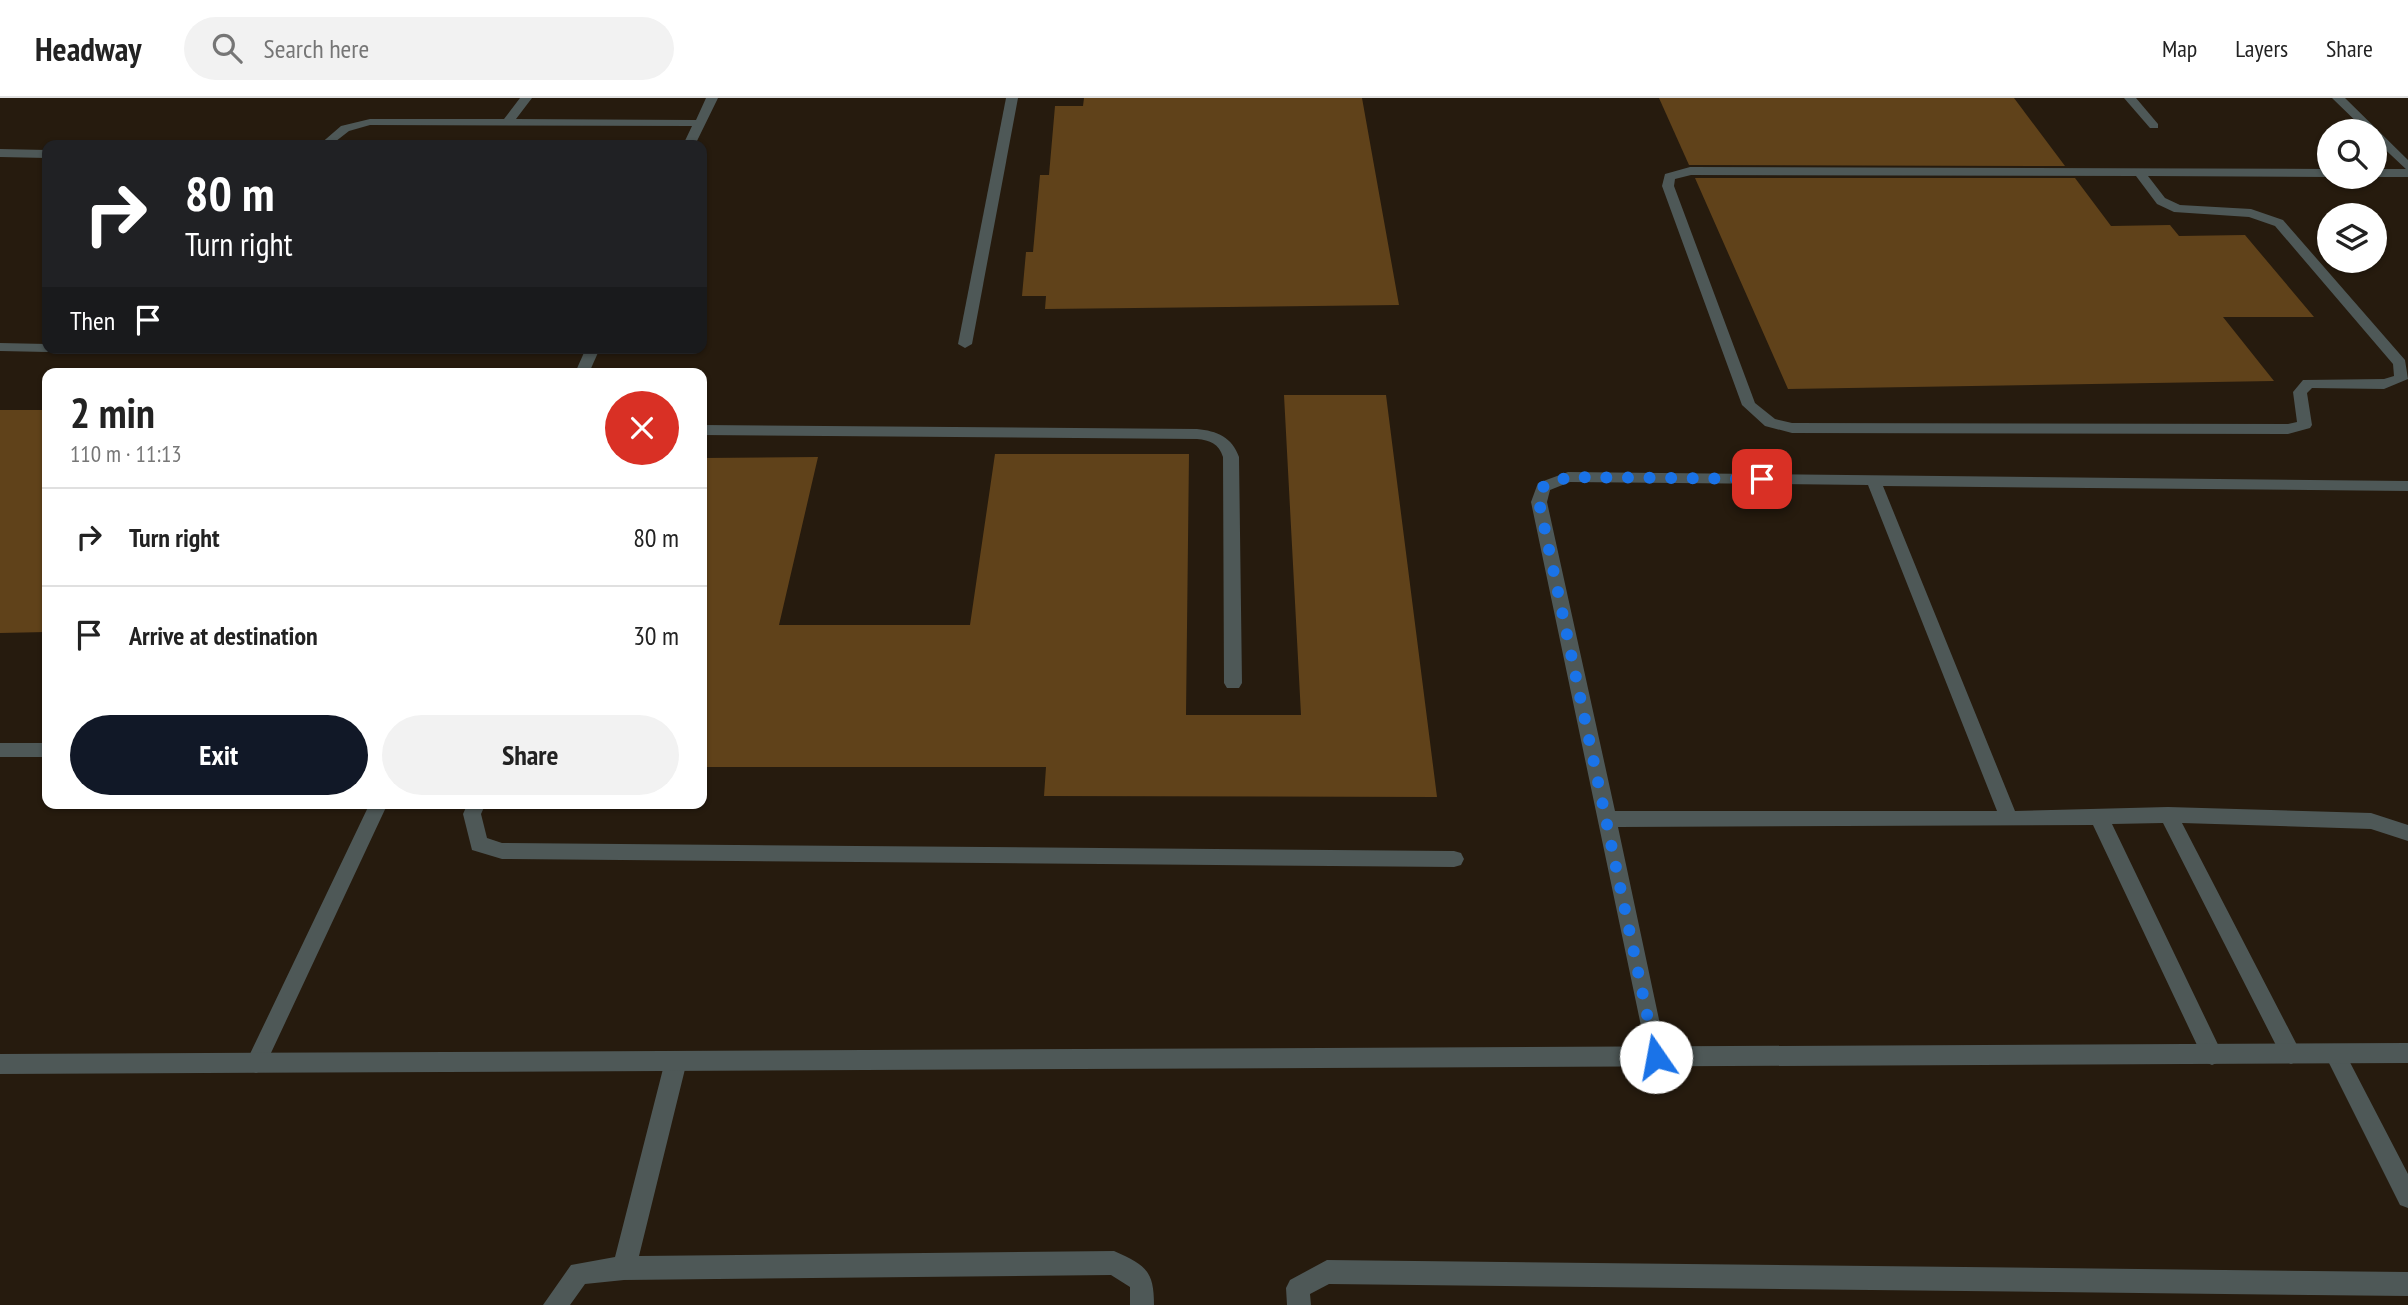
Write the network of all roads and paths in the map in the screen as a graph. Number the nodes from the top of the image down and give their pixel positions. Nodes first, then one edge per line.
1 (526, 98) edge
2 (712, 98) edge
3 (1012, 98) edge
4 (2130, 98) edge
5 (2338, 98) edge
6 (2359, 119) edge
7 (508, 122) junction
8 (700, 123) junction
9 (2154, 126) dead end
10 (329, 140) edge
11 (692, 140) edge
12 (2387, 147) edge
13 (0, 153) edge
14 (42, 154) edge
15 (2408, 167) edge
16 (2138, 172) junction
17 (2317, 173) edge
18 (2387, 173) edge
19 (2408, 173) edge
20 (965, 344) dead end
21 (0, 347) edge
22 (42, 348) edge
23 (707, 430) edge
24 (1873, 480) junction
25 (2408, 486) edge
26 (1233, 682) dead end
27 (0, 750) edge
28 (42, 750) edge
29 (376, 809) edge
30 (474, 809) edge
31 (2168, 815) junction
32 (2099, 817) junction
33 (1606, 819) junction
34 (2009, 819) junction
35 (2408, 833) edge
36 (1454, 859) dead end
37 (2408, 1053) edge
38 (2291, 1054) junction
39 (2335, 1054) junction
40 (2212, 1055) junction
41 (1656, 1057) junction
42 (676, 1061) junction
43 (256, 1063) junction
44 (0, 1064) edge
45 (2408, 1198) edge
46 (624, 1268) junction
47 (2408, 1284) edge
48 (555, 1305) edge
49 (1142, 1305) edge
50 (1299, 1305) edge

1 - 7 street
2 - 8 street
3 - 20 street
4 - 9 street
5 - 6 street
7 - 8 street
7 - 10 street
8 - 11 street
12 - 15 street
13 - 14 street
16 - 16 street
16 - 17 street
18 - 19 street
21 - 22 street
23 - 26 street
24 - 25 street
24 - 33 street
24 - 34 street
27 - 28 street
29 - 43 street
30 - 36 street
31 - 32 street
31 - 35 street
31 - 38 street
32 - 34 street
32 - 40 street
33 - 34 street
33 - 41 street
37 - 39 street
38 - 39 street
38 - 40 street
39 - 45 street
40 - 41 street
41 - 42 street
42 - 43 street
42 - 46 street
43 - 44 street
46 - 48 street
46 - 49 street
47 - 50 street

